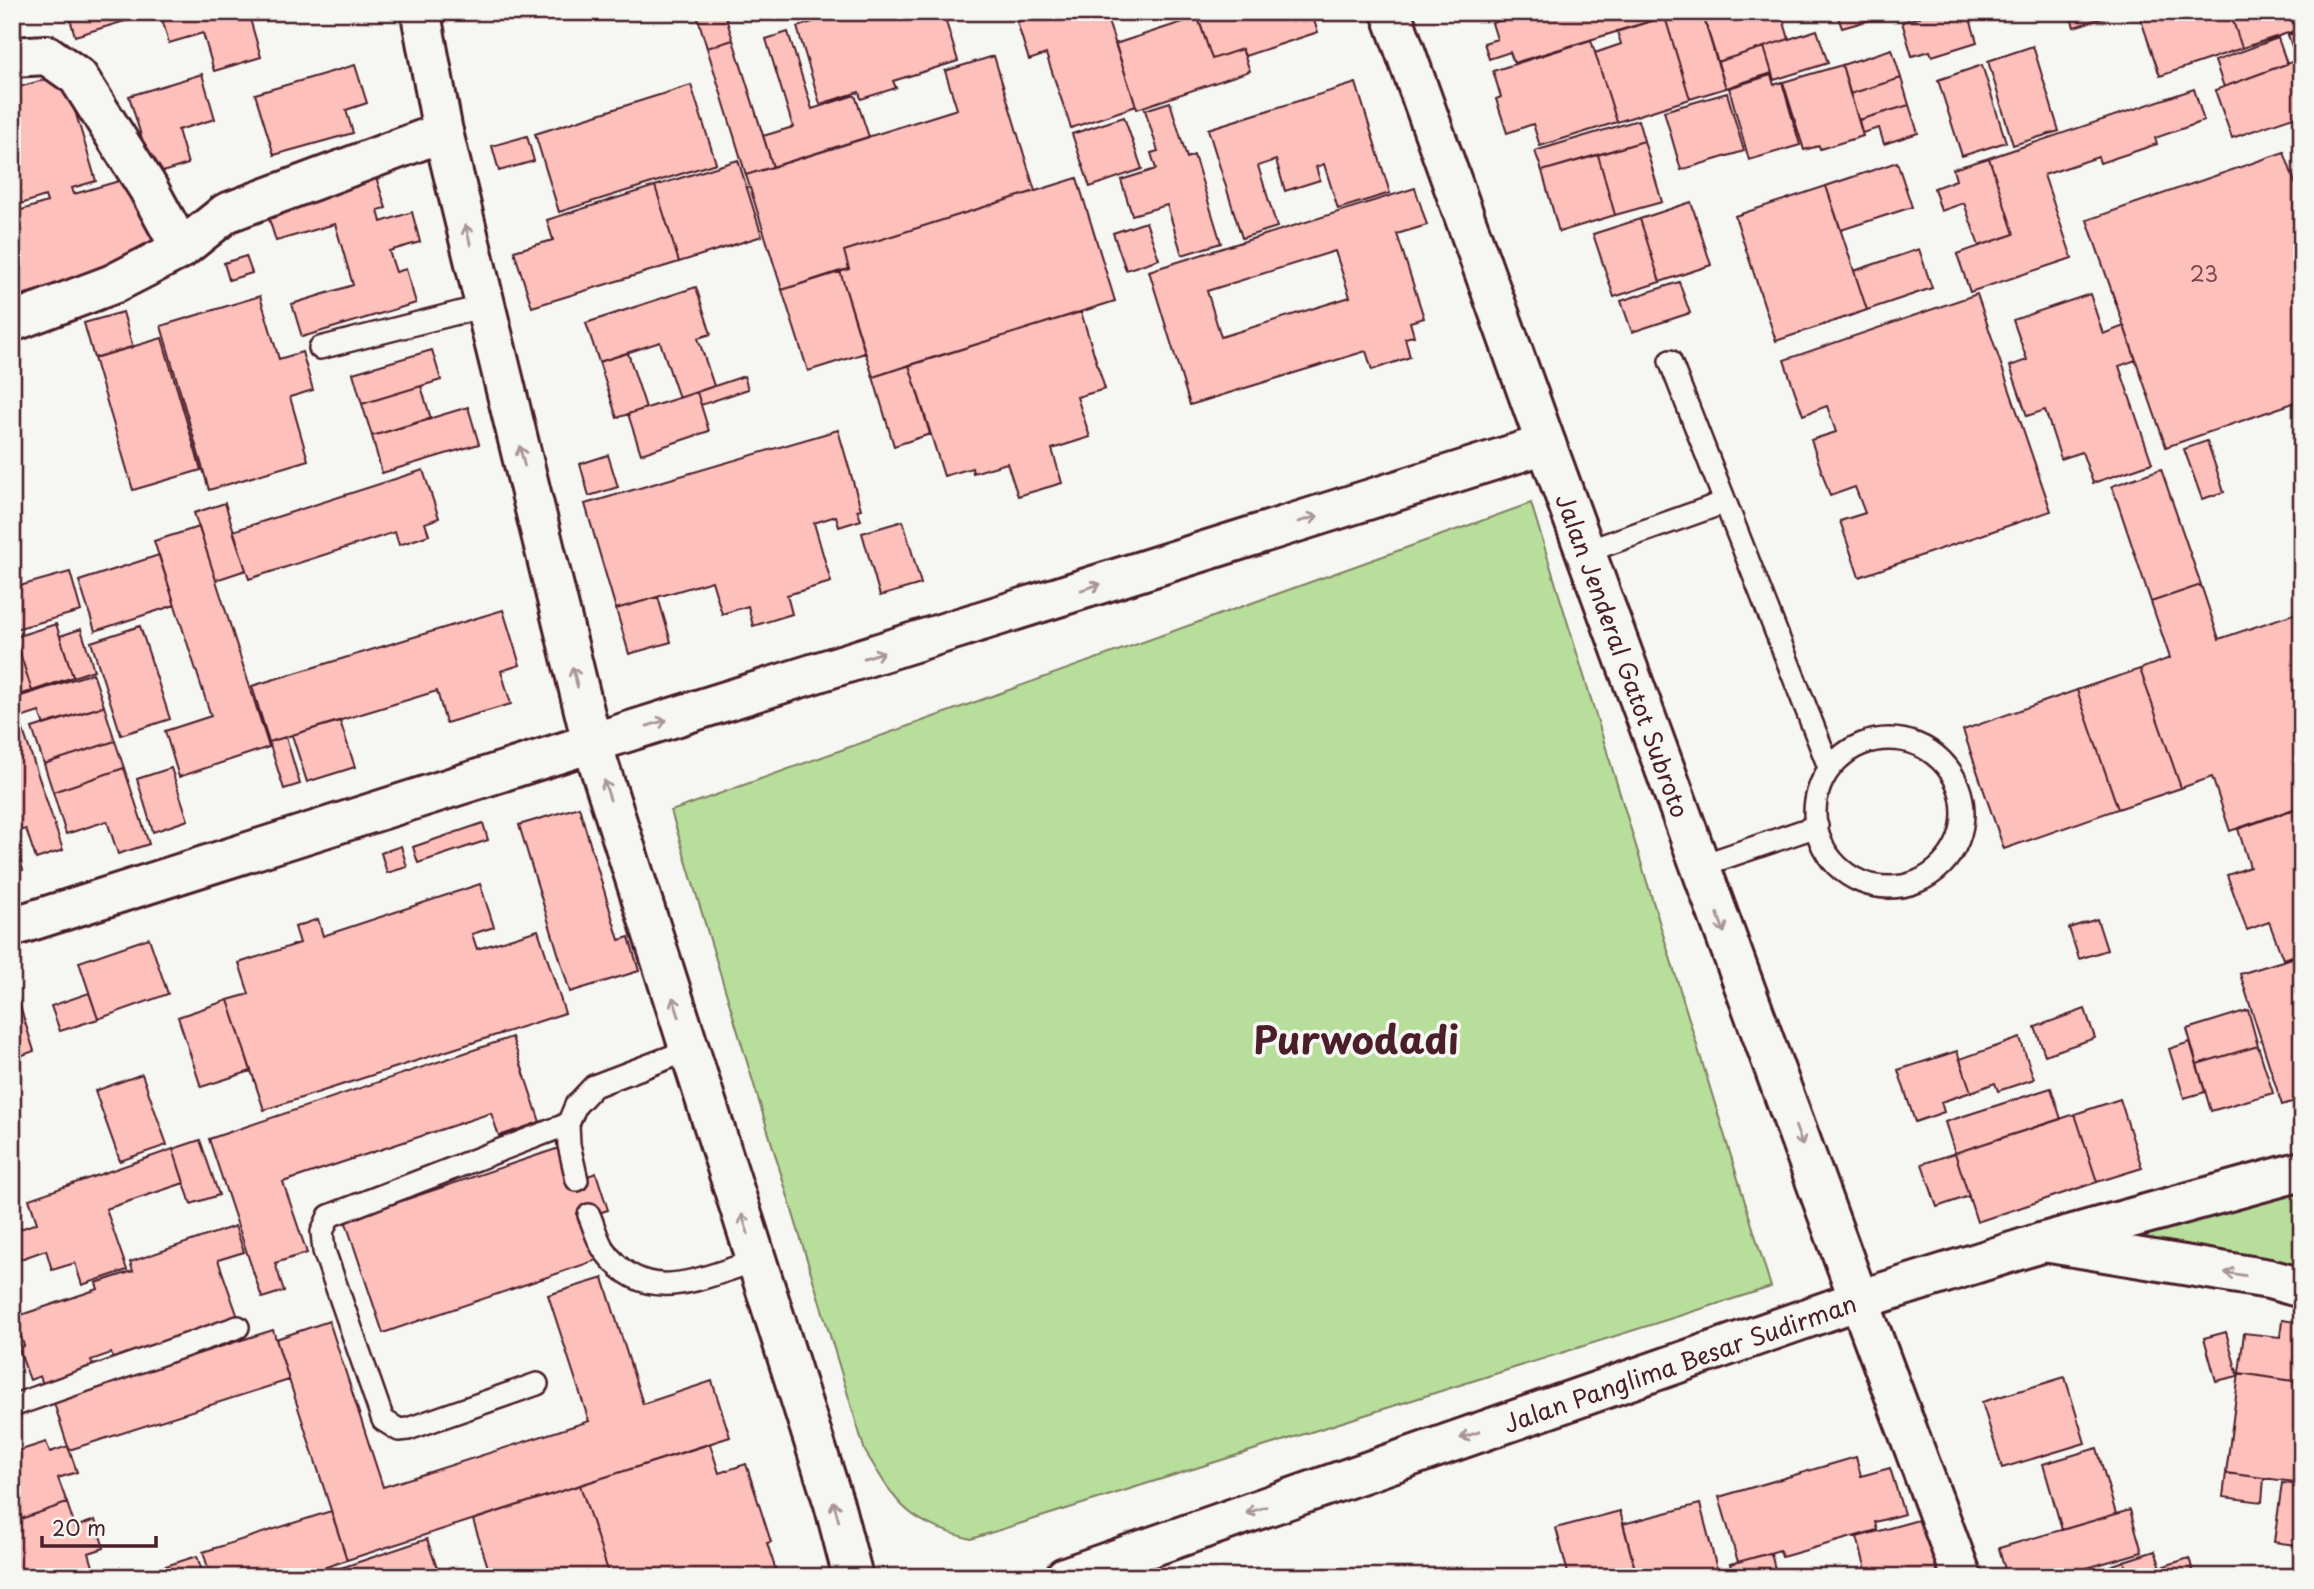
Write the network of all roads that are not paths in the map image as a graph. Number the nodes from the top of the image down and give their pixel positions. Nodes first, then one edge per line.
1 (1391, 12) edge
2 (422, 13) edge
3 (12, 57) edge
4 (443, 131) junction
5 (181, 249) junction
6 (485, 306) junction
7 (12, 322) edge
8 (320, 348) dead end
9 (1670, 361) dead end
10 (1546, 444) junction
11 (1723, 503) junction
12 (1585, 552) junction
13 (592, 743) junction
14 (1829, 767) junction
15 (1817, 826) junction
16 (1700, 866) junction
17 (12, 927) edge
18 (689, 1050) junction
19 (568, 1124) junction
20 (2302, 1171) edge
21 (577, 1180) dead end
22 (589, 1215) dead end
23 (2044, 1242) junction
24 (756, 1261) junction
25 (2302, 1288) edge
26 (1859, 1300) junction
27 (238, 1326) dead end
28 (537, 1384) dead end
29 (12, 1406) edge
30 (853, 1577) edge
31 (1065, 1577) edge
32 (1962, 1577) edge

1 - 10 main road, Jalan Jenderal Gatot Subroto
2 - 4 main road
3 - 5 main road
4 - 5 main road
6 -> 4 main road
5 - 7 main road
6 - 8 lane
13 -> 6 main road
9 - 11 lane
10 - 12 main road, Jalan Jenderal Gatot Subroto
13 -> 10 main road
11 - 12 lane
11 - 14 lane
12 - 16 main road, Jalan Jenderal Gatot Subroto
13 - 17 main road
18 -> 13 main road
14 - 15 lane
14 - 15 lane
15 - 16 lane
16 -> 26 main road, Jalan Jenderal Gatot Subroto
18 - 19 lane
24 -> 18 main road
19 - 21 lane
19 - 28 lane
20 - 23 main road, Jalan Panglima Besar Sudirman
22 - 24 lane
25 -> 23 main road
23 - 26 main road, Jalan Panglima Besar Sudirman
30 -> 24 main road
26 -> 31 main road, Jalan Panglima Besar Sudirman
26 - 32 main road, Jalan Jenderal Gatot Subroto
27 - 29 lane

